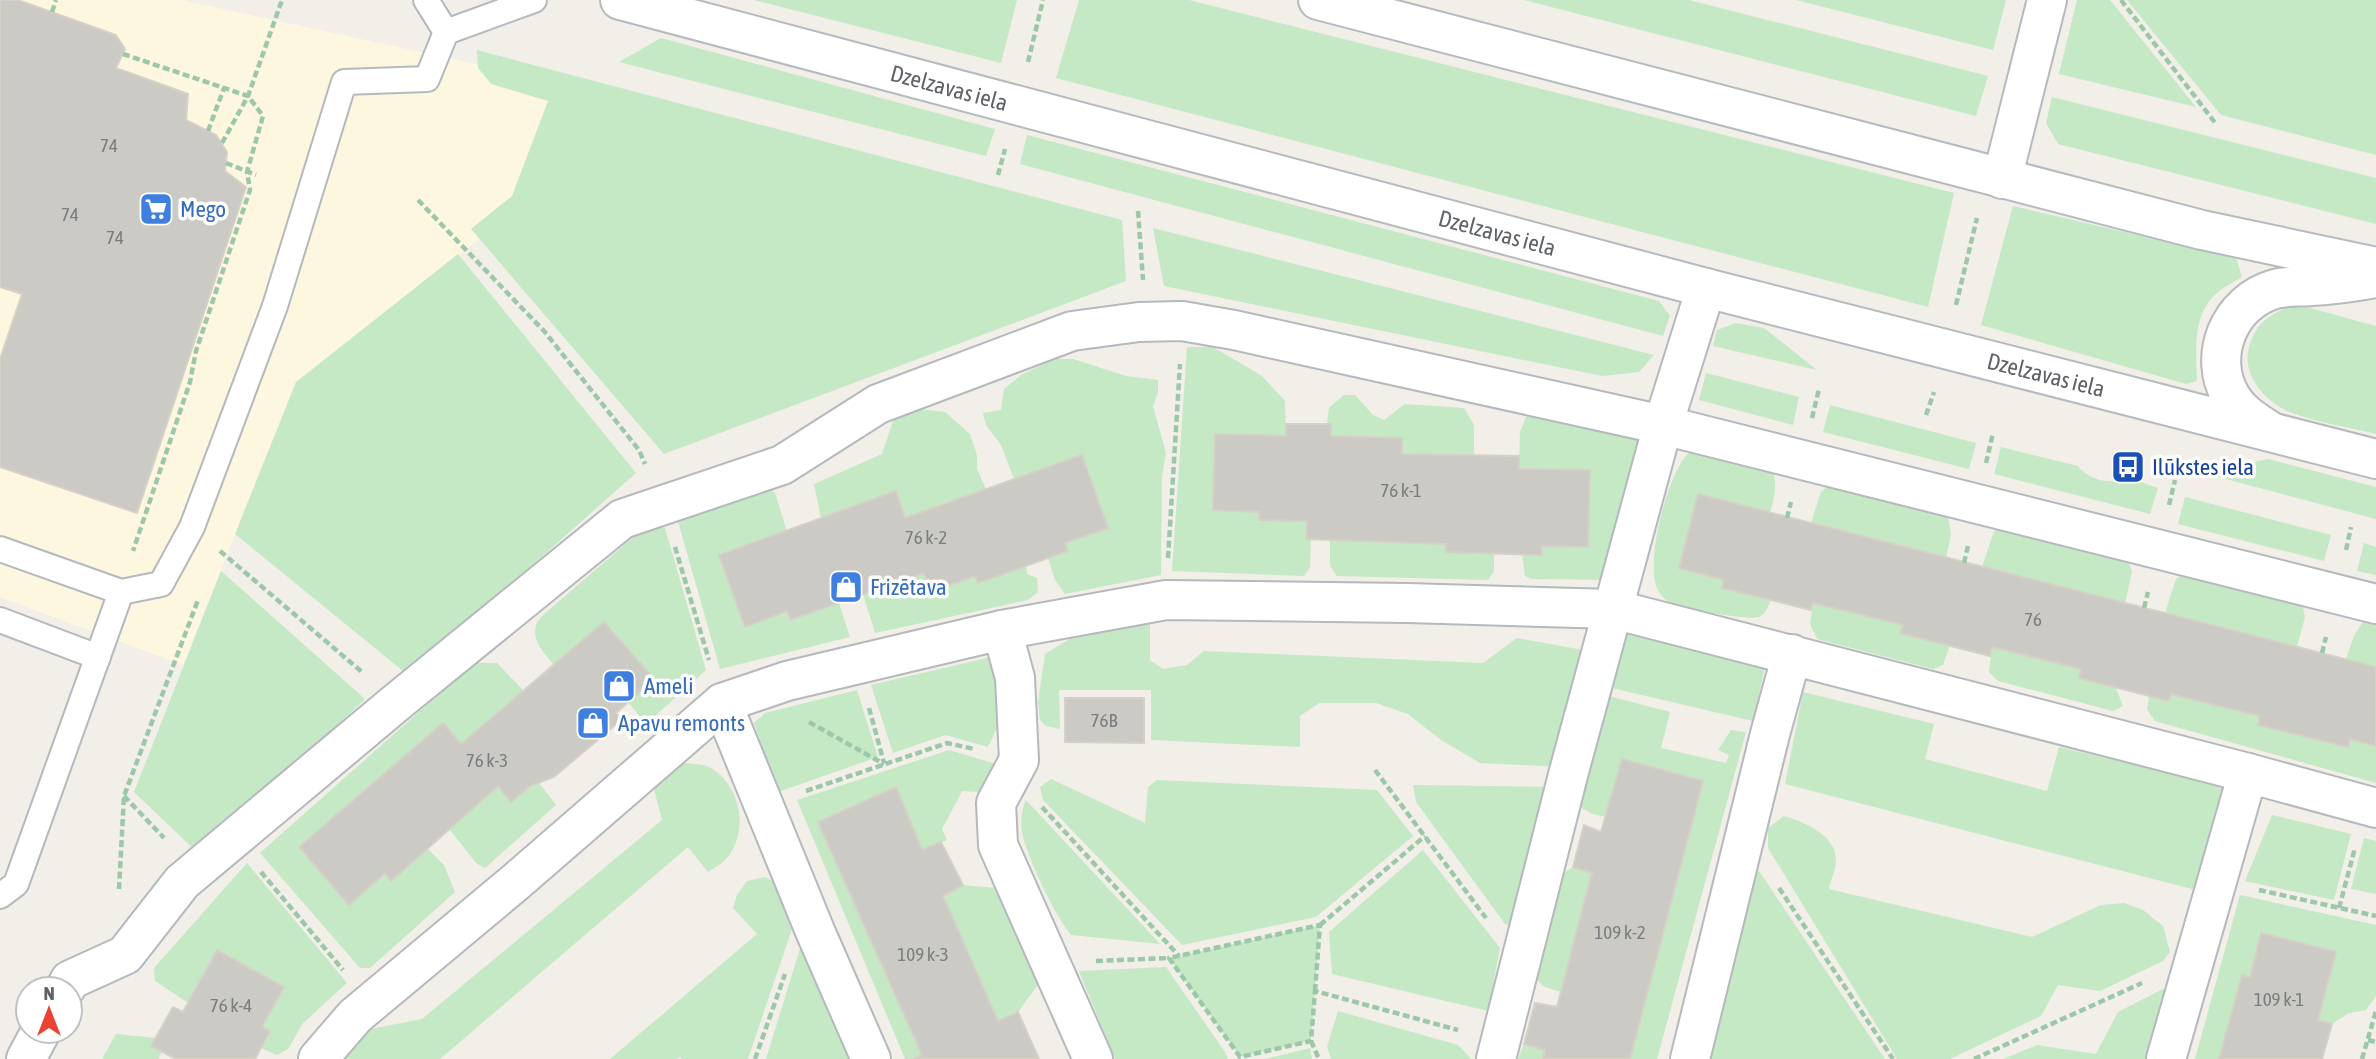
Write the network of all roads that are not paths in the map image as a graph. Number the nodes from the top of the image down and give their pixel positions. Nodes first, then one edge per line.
1 (426, 0) edge
2 (534, 0) edge
3 (620, 0) edge
4 (1318, 0) edge
5 (2047, 0) edge
6 (446, 32) junction
7 (2002, 179) junction
8 (2376, 267) edge
9 (2376, 278) edge
10 (1706, 288) junction
11 (1663, 425) junction
12 (2272, 433) junction
13 (2376, 459) edge
14 (0, 549) edge
15 (121, 592) junction
16 (2376, 604) edge
17 (1614, 609) junction
18 (0, 620) edge
19 (1002, 630) junction
20 (1793, 654) junction
21 (99, 657) junction
22 (722, 703) junction
23 (2248, 773) junction
24 (2376, 808) edge
25 (0, 896) edge
26 (81, 975) edge
27 (1498, 1050) edge
28 (318, 1059) edge
29 (872, 1059) edge
30 (1093, 1059) edge
31 (1690, 1059) edge
32 (2166, 1059) edge

1 - 6 lane
2 - 6 lane
3 - 10 street, Dzelzavas iela
4 - 7 street
5 - 7 street
6 - 15 lane
7 - 8 street
9 - 12 street
10 - 11 street
10 - 12 street, Dzelzavas iela
11 - 16 street
11 - 17 street
11 - 26 street
12 - 13 street, Dzelzavas iela
14 - 15 lane
15 - 21 lane
17 - 19 street
17 - 20 street
17 - 27 street
18 - 21 lane
19 - 22 street
19 - 30 street
20 - 23 street
20 - 31 street
21 - 25 lane
22 - 28 street
22 - 29 street
23 - 24 street
23 - 32 street

